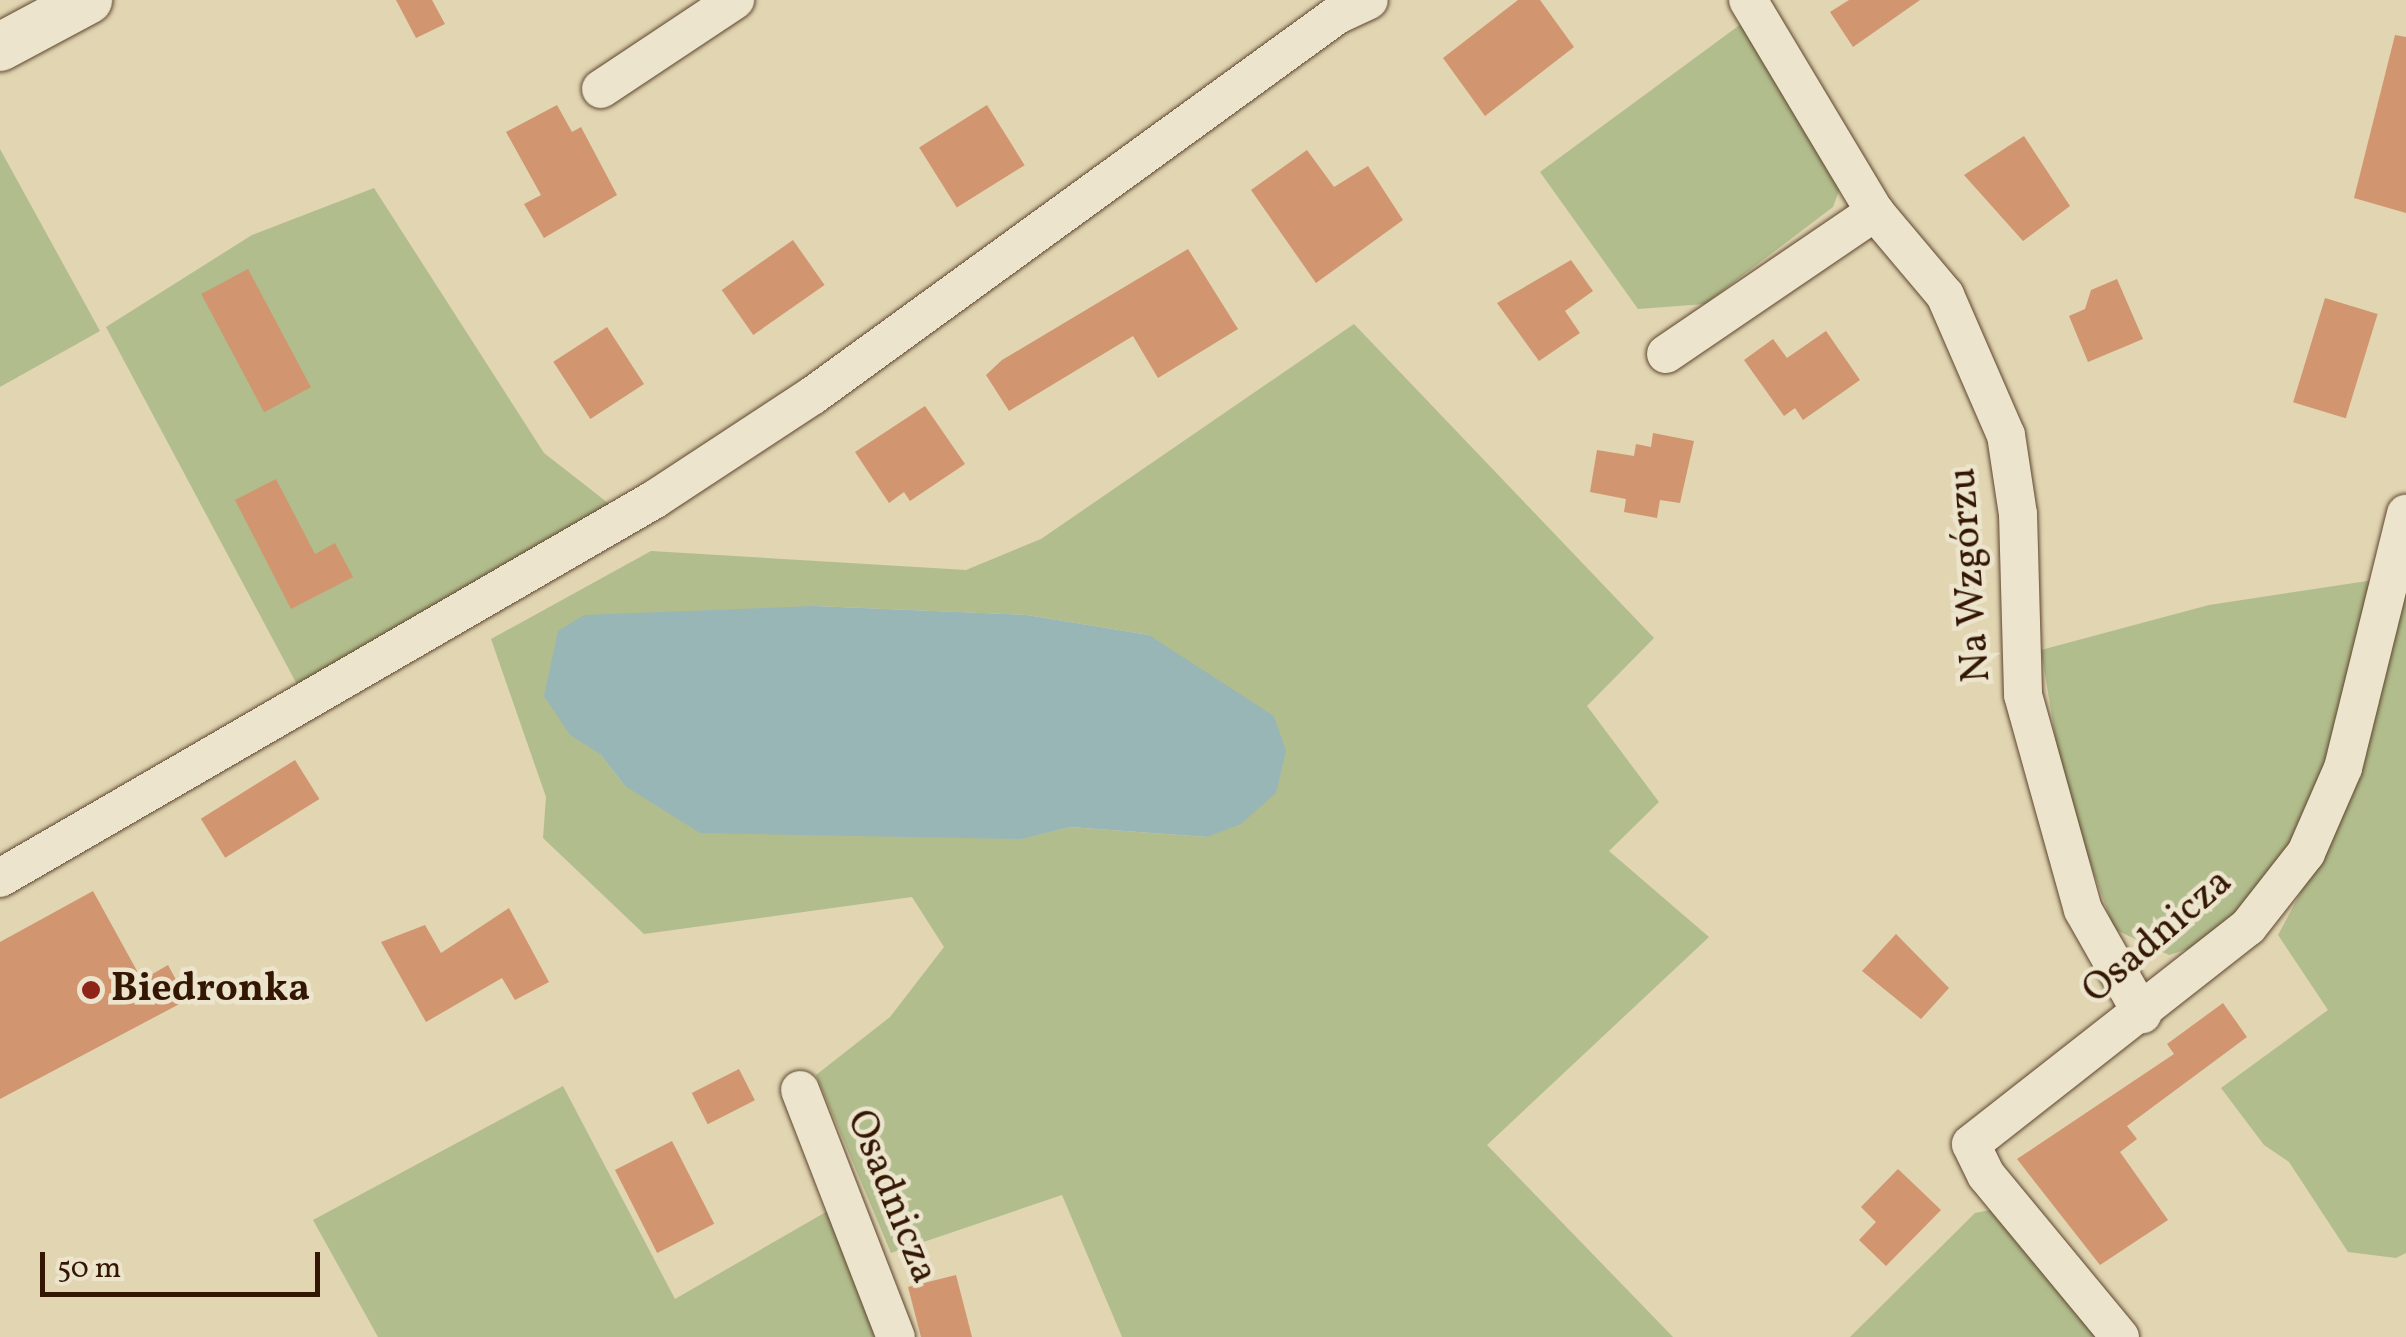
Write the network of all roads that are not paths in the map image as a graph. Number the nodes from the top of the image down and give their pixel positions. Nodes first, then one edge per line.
1 (88, 0) edge
2 (736, 0) edge
3 (1369, 0) edge
4 (1748, 0) edge
5 (0, 47) edge
6 (602, 89) dead end
7 (1874, 212) junction
8 (1666, 354) dead end
9 (2406, 514) edge
10 (0, 878) edge
11 (2142, 1014) junction
12 (800, 1090) dead end
13 (896, 1337) edge
14 (2120, 1337) edge

1 - 5 street
2 - 6 street
3 - 10 street
4 - 7 street, Na Wzgórzu
7 - 8 street
7 - 11 street, Na Wzgórzu
9 - 11 street, Osadnicza
11 - 14 street, Osadnicza
12 - 13 street, Osadnicza

